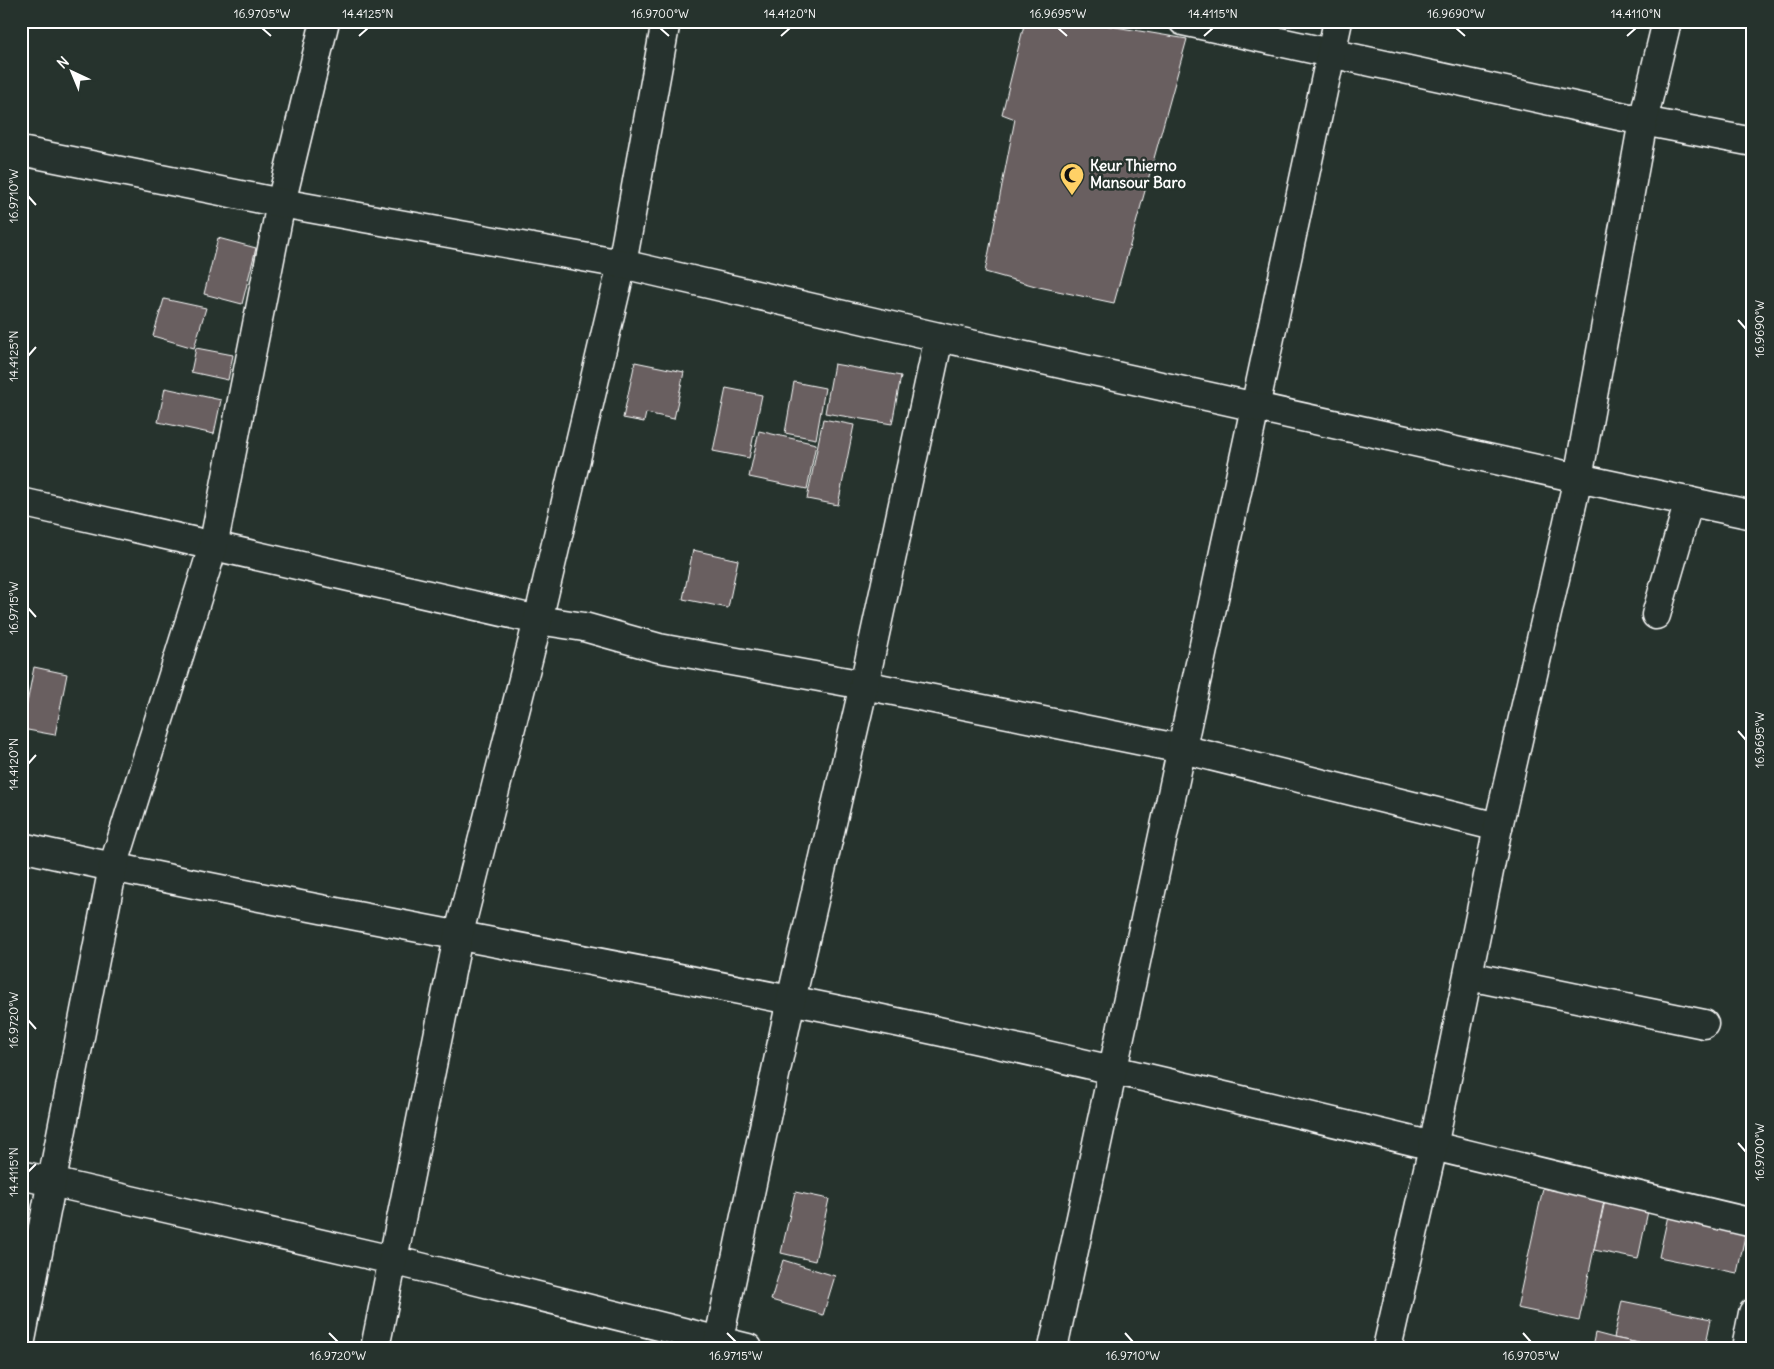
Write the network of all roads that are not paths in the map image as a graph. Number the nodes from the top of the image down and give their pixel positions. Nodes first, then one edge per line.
1 (325, 21) edge
2 (666, 21) edge
3 (1183, 21) edge
4 (1338, 21) edge
5 (1667, 21) edge
6 (1331, 53) junction
7 (1643, 121) junction
8 (1753, 142) edge
9 (21, 151) edge
10 (281, 202) junction
11 (622, 264) junction
12 (939, 337) junction
13 (1255, 406) junction
14 (1578, 478) junction
15 (1689, 501) junction
16 (21, 502) edge
17 (1753, 515) edge
18 (214, 547) junction
19 (1656, 615) dead end
20 (538, 620) junction
21 (864, 685) junction
22 (1182, 749) junction
23 (1498, 827) junction
24 (21, 846) edge
25 (113, 867) junction
26 (458, 936) junction
27 (1469, 976) junction
28 (791, 1000) junction
29 (1704, 1024) dead end
30 (1114, 1070) junction
31 (1433, 1147) junction
32 (21, 1175) edge
33 (52, 1181) junction
34 (1753, 1223) edge
35 (392, 1260) junction
36 (1753, 1314) edge
37 (21, 1340) edge
38 (718, 1345) edge
39 (375, 1348) edge
40 (748, 1348) edge
41 (1054, 1348) edge
42 (1388, 1348) edge
43 (1746, 1348) edge

1 - 10 street
2 - 11 street
3 - 6 street
4 - 6 street
5 - 7 street
6 - 7 street
6 - 13 street
7 - 8 street
7 - 14 street
9 - 10 street
10 - 11 street
10 - 18 street
11 - 12 street
11 - 20 street
12 - 13 street
12 - 21 street
13 - 14 street
13 - 22 street
14 - 15 street
14 - 23 street
15 - 17 street
15 - 19 street
16 - 18 street
18 - 20 street
18 - 25 street
20 - 21 street
20 - 26 street
21 - 22 street
21 - 28 street
22 - 23 street
22 - 30 street
23 - 27 street
24 - 25 street
25 - 26 street
25 - 33 street
26 - 28 street
26 - 35 street
27 - 29 street
27 - 31 street
28 - 30 street
28 - 38 street
30 - 31 street
30 - 41 street
31 - 34 street
31 - 42 street
32 - 33 street
33 - 35 street
33 - 37 street
35 - 38 street
35 - 39 street
36 - 43 street
38 - 40 street

